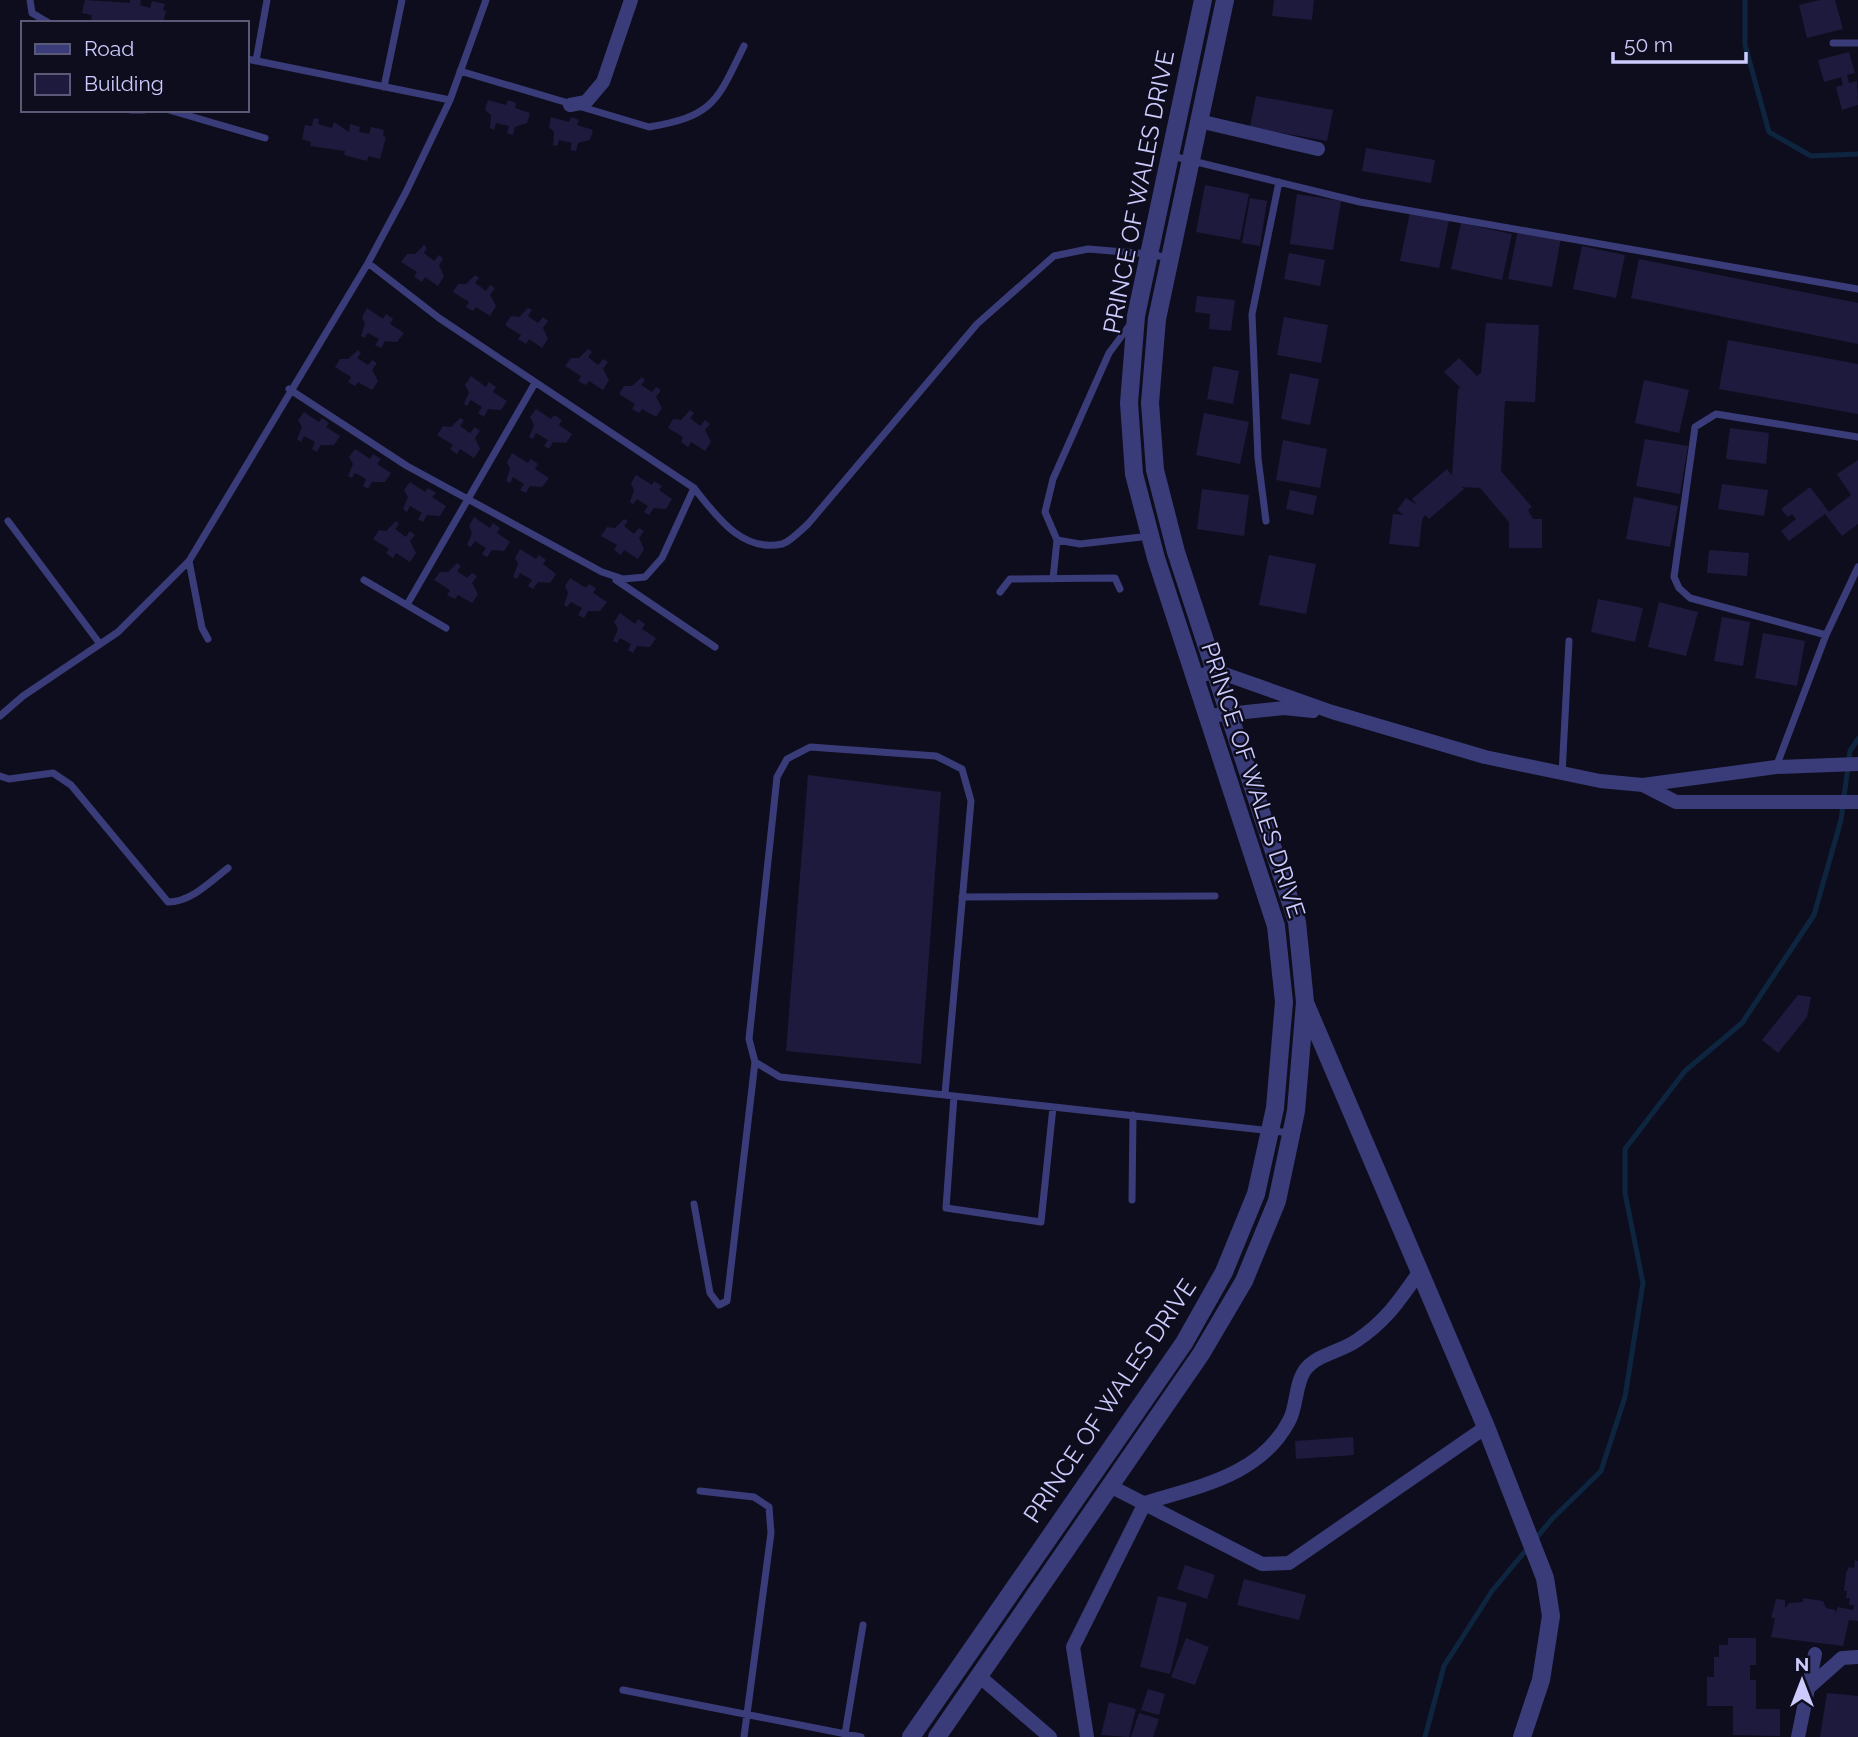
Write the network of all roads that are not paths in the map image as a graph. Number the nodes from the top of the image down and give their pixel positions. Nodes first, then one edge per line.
1 (30, 0) edge
2 (267, 0) edge
3 (402, 0) edge
4 (486, 0) edge
5 (631, 0) edge
6 (1203, 0) edge
7 (1225, 0) edge
8 (46, 21) edge
9 (1833, 43) dead end
10 (1858, 43) edge
11 (744, 46) dead end
12 (248, 59) edge
13 (256, 61) junction
14 (460, 71) junction
15 (384, 87) junction
16 (450, 100) junction
17 (570, 105) junction
18 (176, 112) edge
19 (1199, 121) junction
20 (265, 138) dead end
21 (1318, 149) dead end
22 (1170, 156) junction
23 (1191, 161) junction
24 (1279, 182) junction
25 (1149, 254) junction
26 (1170, 258) junction
27 (368, 264) junction
28 (1858, 289) edge
29 (1136, 316) junction
30 (535, 383) junction
31 (289, 389) junction
32 (1858, 437) edge
33 (694, 488) junction
34 (466, 499) junction
35 (8, 521) dead end
36 (1266, 521) dead end
37 (1150, 536) junction
38 (1057, 540) junction
39 (188, 561) junction
40 (1858, 568) edge
41 (607, 574) junction
42 (1054, 579) junction
43 (364, 580) dead end
44 (1120, 589) dead end
45 (1000, 592) dead end
46 (408, 603) junction
47 (446, 628) dead end
48 (1826, 635) junction
49 (208, 639) dead end
50 (1569, 641) dead end
51 (100, 644) junction
52 (715, 647) dead end
53 (1216, 671) junction
54 (1196, 677) junction
55 (1230, 712) junction
56 (1332, 712) junction
57 (0, 716) edge
58 (1208, 716) junction
59 (1858, 765) edge
60 (1776, 767) junction
61 (1562, 775) junction
62 (0, 776) edge
63 (1643, 785) junction
64 (1847, 802) edge
65 (228, 868) dead end
66 (1215, 896) dead end
67 (962, 897) junction
68 (1284, 1002) junction
69 (1305, 1002) junction
70 (755, 1062) junction
71 (945, 1094) junction
72 (954, 1096) junction
73 (1053, 1107) junction
74 (1133, 1115) junction
75 (1270, 1131) junction
76 (1292, 1133) junction
77 (1132, 1200) dead end
78 (694, 1204) dead end
79 (1420, 1271) junction
80 (1486, 1427) junction
81 (1110, 1486) junction
82 (700, 1491) dead end
83 (1145, 1503) junction
84 (863, 1625) dead end
85 (1815, 1654) dead end
86 (1858, 1657) edge
87 (979, 1676) junction
88 (1807, 1689) junction
89 (623, 1690) dead end
90 (747, 1714) junction
91 (845, 1734) junction
92 (744, 1737) edge
93 (861, 1737) edge
94 (911, 1737) edge
95 (937, 1737) edge
96 (1050, 1737) edge
97 (1087, 1737) edge
98 (1522, 1737) edge
99 (1798, 1737) edge

1 - 8 lane
2 - 13 lane
3 - 15 lane
4 - 14 lane
5 - 17 street
6 - 22 street, PRINCE OF WALES DRIVE
7 - 19 street, PRINCE OF WALES DRIVE
9 - 10 lane
11 - 17 lane
12 - 13 lane
13 - 15 lane
14 - 16 lane
14 - 17 lane
15 - 16 lane
16 - 27 lane
18 - 20 lane
19 - 21 street
19 - 23 street, PRINCE OF WALES DRIVE
22 - 23 lane
22 - 25 street, PRINCE OF WALES DRIVE
23 - 24 lane
23 - 26 street, PRINCE OF WALES DRIVE
24 - 28 lane
24 - 36 lane
25 - 26 lane
25 - 29 street, PRINCE OF WALES DRIVE
25 - 33 lane
26 - 53 street, PRINCE OF WALES DRIVE
27 - 30 lane
27 - 31 lane
29 - 37 street, PRINCE OF WALES DRIVE
29 - 38 lane
30 - 33 lane
30 - 34 lane
31 - 34 lane
31 - 39 lane
32 - 48 lane
33 - 41 lane
34 - 41 lane
34 - 46 lane
35 - 51 lane
37 - 38 lane
37 - 54 street, PRINCE OF WALES DRIVE
38 - 42 lane
39 - 49 lane
39 - 51 lane
40 - 48 lane
41 - 52 lane
42 - 44 lane
42 - 45 lane
43 - 46 lane
46 - 47 lane
48 - 60 lane
50 - 61 lane
51 - 57 lane
53 - 54 street
53 - 55 street, PRINCE OF WALES DRIVE
53 - 56 street
54 - 58 street, PRINCE OF WALES DRIVE
55 - 56 street
55 - 58 street
55 - 69 street, PRINCE OF WALES DRIVE
56 - 61 street
58 - 68 street, PRINCE OF WALES DRIVE
59 - 60 street
60 - 63 street
61 - 63 street
62 - 65 lane
63 - 64 street
66 - 67 lane
67 - 70 lane
67 - 71 lane
68 - 69 street
68 - 75 street, PRINCE OF WALES DRIVE
69 - 76 street, PRINCE OF WALES DRIVE
69 - 79 street
70 - 71 lane
70 - 78 lane
71 - 72 lane
72 - 73 lane
72 - 73 lane
73 - 74 lane
74 - 75 lane
74 - 77 lane
75 - 76 lane
75 - 94 street, PRINCE OF WALES DRIVE
76 - 81 street, PRINCE OF WALES DRIVE
79 - 80 street
79 - 83 street
80 - 83 street
80 - 98 street
81 - 83 street
81 - 87 street, PRINCE OF WALES DRIVE
82 - 90 lane
83 - 97 street
84 - 91 lane
85 - 88 street
86 - 88 street
87 - 95 street, PRINCE OF WALES DRIVE
87 - 96 street
88 - 99 street
89 - 90 lane
90 - 91 lane
90 - 92 lane
91 - 93 lane

